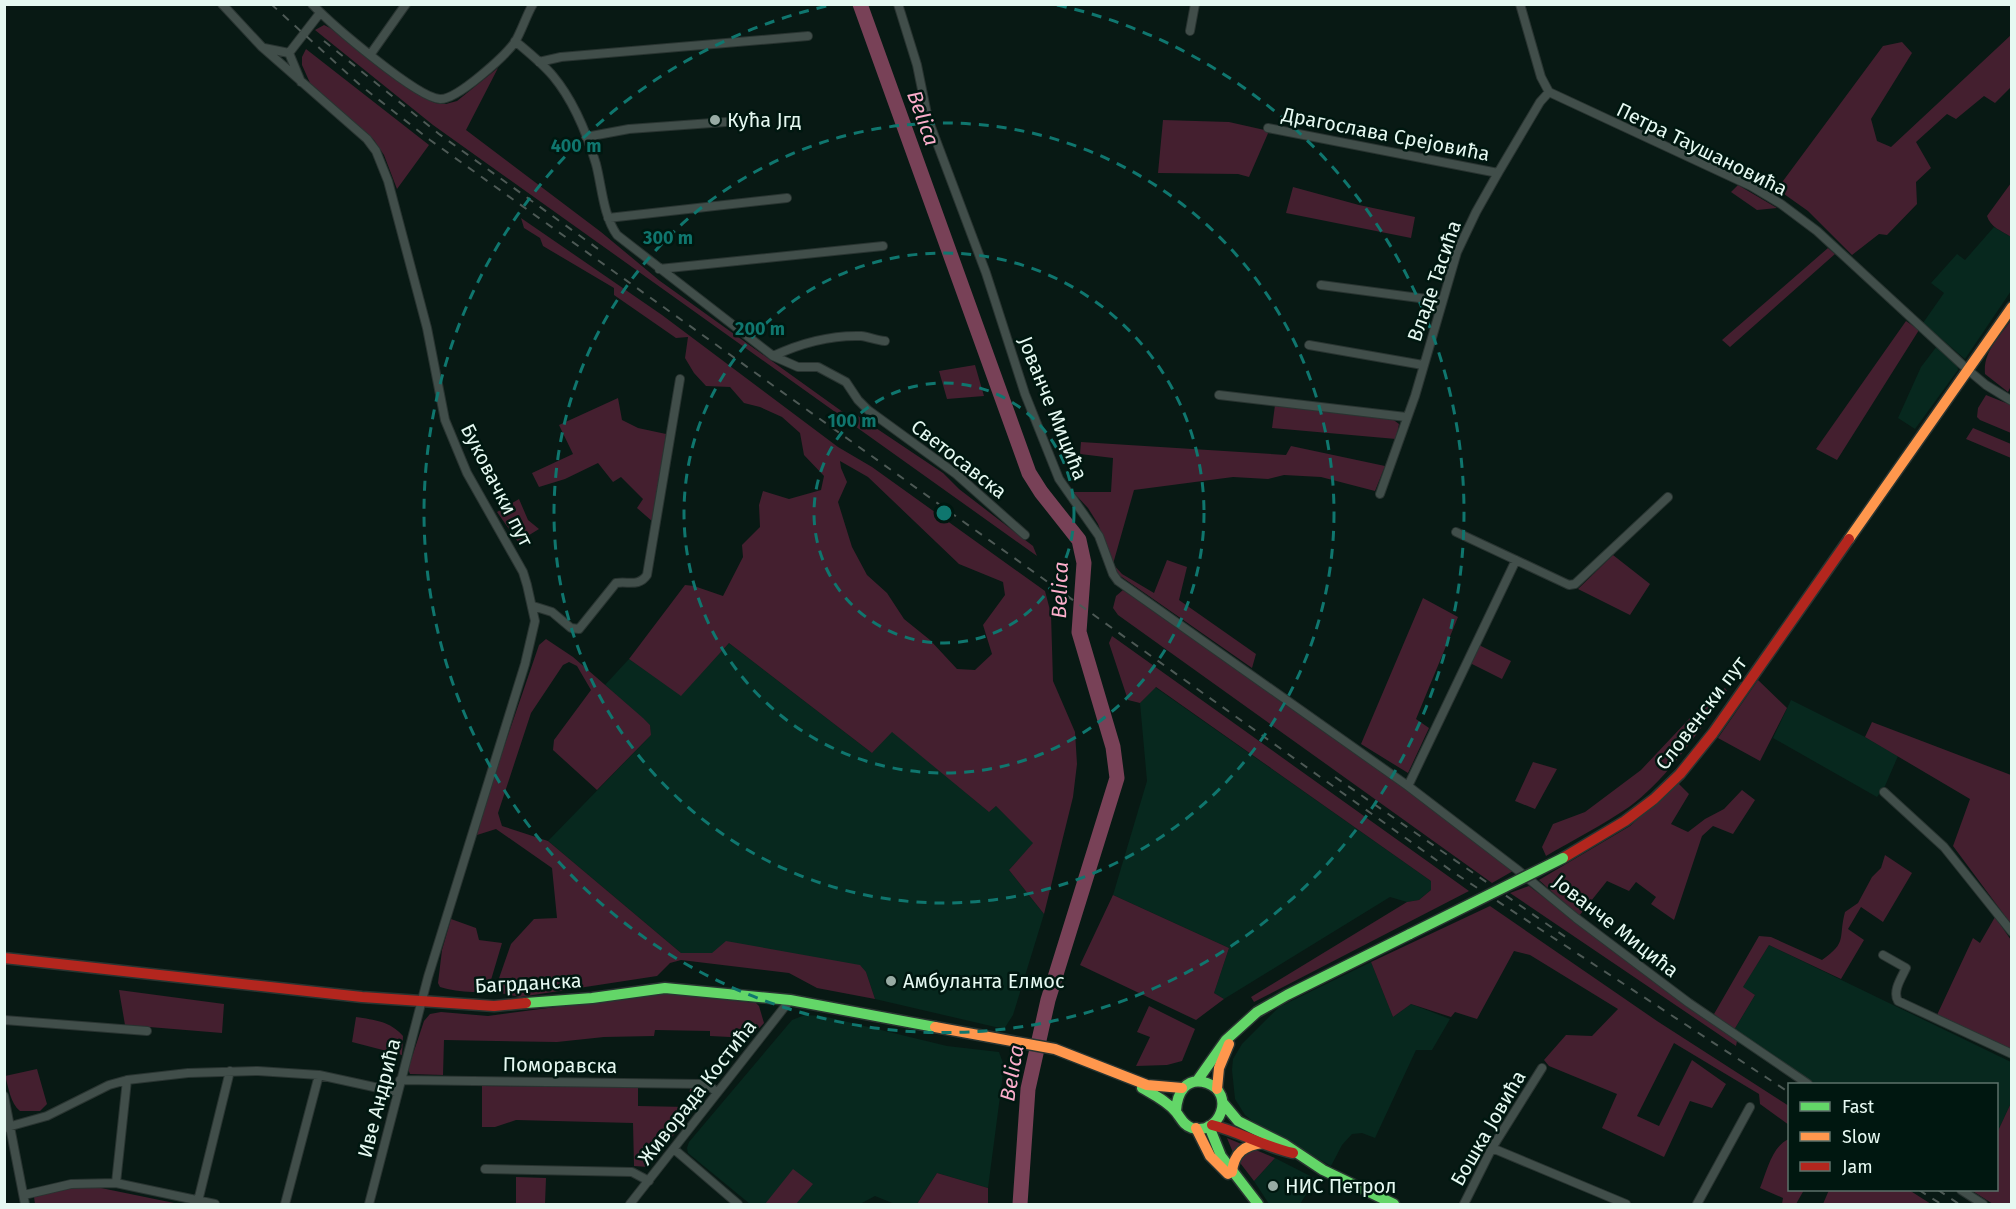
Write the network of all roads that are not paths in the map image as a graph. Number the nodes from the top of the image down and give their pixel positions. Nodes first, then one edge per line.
1 (222, 4) edge
2 (406, 4) edge
3 (533, 4) edge
4 (898, 4) edge
5 (1195, 4) edge
6 (1520, 4) edge
7 (317, 8) edge
8 (1190, 31) dead end
9 (808, 36) dead end
10 (515, 41) junction
11 (262, 47) junction
12 (289, 53) junction
13 (370, 55) junction
14 (539, 62) junction
15 (301, 83) junction
16 (1549, 92) junction
17 (753, 120) dead end
18 (1268, 128) dead end
19 (586, 137) junction
20 (1498, 173) junction
21 (787, 198) dead end
22 (608, 218) junction
23 (883, 246) dead end
24 (659, 269) junction
25 (1321, 285) dead end
26 (1442, 301) junction
27 (2012, 307) edge
28 (885, 341) dead end
29 (1309, 345) dead end
30 (773, 356) junction
31 (1423, 365) junction
32 (1968, 370) junction
33 (680, 379) dead end
34 (1219, 395) dead end
35 (2012, 401) edge
36 (1406, 417) junction
37 (1380, 494) dead end
38 (1668, 496) dead end
39 (1456, 532) dead end
40 (1025, 535) dead end
41 (1516, 560) junction
42 (532, 606) junction
43 (1408, 786) junction
44 (1884, 792) dead end
45 (2012, 932) edge
46 (1883, 955) dead end
47 (4, 958) edge
48 (790, 1000) junction
49 (422, 1001) junction
50 (4, 1020) edge
51 (147, 1031) dead end
52 (1232, 1035) junction
53 (2012, 1054) edge
54 (1542, 1068) dead end
55 (230, 1071) junction
56 (319, 1075) junction
57 (127, 1080) junction
58 (400, 1080) junction
59 (1131, 1081) junction
60 (1197, 1081) junction
61 (1807, 1083) edge
62 (1182, 1088) junction
63 (1217, 1089) junction
64 (397, 1092) junction
65 (717, 1093) junction
66 (4, 1096) edge
67 (1223, 1103) junction
68 (1750, 1107) dead end
69 (1176, 1111) junction
70 (1211, 1126) junction
71 (7, 1127) edge
72 (1196, 1128) junction
73 (1264, 1143) junction
74 (1492, 1148) junction
75 (675, 1150) junction
76 (1295, 1153) junction
77 (485, 1169) dead end
78 (1232, 1172) junction
79 (649, 1181) junction
80 (116, 1184) junction
81 (1242, 1186) junction
82 (1963, 1191) edge
83 (24, 1195) junction
84 (198, 1201) junction
85 (25, 1204) edge
86 (215, 1204) edge
87 (285, 1204) edge
88 (369, 1204) edge
89 (630, 1204) edge
90 (738, 1204) edge
91 (1257, 1204) edge
92 (1394, 1204) edge
93 (1464, 1204) edge
94 (1626, 1204) edge
95 (1696, 1204) edge
96 (1983, 1204) edge

1 - 11 street, Буковачки пут
2 - 13 street
3 - 10 street
4 - 43 street, Јованче Мицића
5 - 8 street
6 - 16 street
7 - 12 street
7 - 13 street
9 - 14 street
10 - 13 street
10 - 14 street, Светосавска
11 - 12 street
11 - 15 street, Буковачки пут
12 - 15 street
14 - 19 street, Светосавска
15 - 42 street, Буковачки пут
16 - 20 street, Владе Тасића
16 - 32 street, Петра Таушановића
17 - 19 street
18 - 20 street, Драгослава Срејовића
19 - 22 street, Светосавска
20 - 26 street, Владе Тасића
21 - 22 street
22 - 24 street, Светосавска
23 - 24 street
24 - 30 street, Светосавска
25 - 26 street
26 - 31 street, Владе Тасића
27 - 32 main road, Словенски пут
28 - 30 street
29 - 31 street
30 - 40 street, Светосавска
31 - 36 street, Владе Тасића
32 - 35 street, Петра Таушановића
32 - 52 main road, Словенски пут, bridge
33 - 42 street
34 - 36 street
36 - 37 street, Владе Тасића
38 - 41 street
39 - 41 street
41 - 43 street
42 - 49 street, Буковачки пут
43 - 61 street, Јованче Мицића
44 - 45 street
46 - 53 street
47 - 49 main road, Багрданска
48 - 49 main road, Багрданска
48 - 59 main road, Багрданска
48 - 65 street, Живорада Костића
49 - 58 street, Иве Андрића
50 - 51 street
52 - 60 main road, Словенски пут
52 - 63 main road
54 - 74 street, Бошка Јовића
55 - 56 street
55 - 57 street
55 - 84 street
56 - 64 street
56 - 87 street
57 - 71 street
57 - 80 street
58 - 64 street, Иве Андрића
58 - 65 street, Поморавска
59 - 62 main road
59 - 69 main road
60 - 62 main road
60 - 63 main road
62 - 69 main road
63 - 67 main road
64 - 88 street, Иве Андрића
65 - 75 street, Живорада Костића
66 - 71 street
67 - 70 main road
67 - 76 main road
68 - 95 street
69 - 72 main road
70 - 72 main road
70 - 73 main road
70 - 78 main road
71 - 83 street
72 - 81 main road
73 - 76 main road
73 - 78 main road
74 - 93 street, Бошка Јовића
74 - 94 street
75 - 79 street, Живорада Костића
75 - 90 street
76 - 92 main road
77 - 79 street
78 - 81 main road
79 - 89 street, Живорада Костића
80 - 83 street
80 - 84 street
81 - 91 main road
82 - 96 street
83 - 85 street
84 - 86 street

